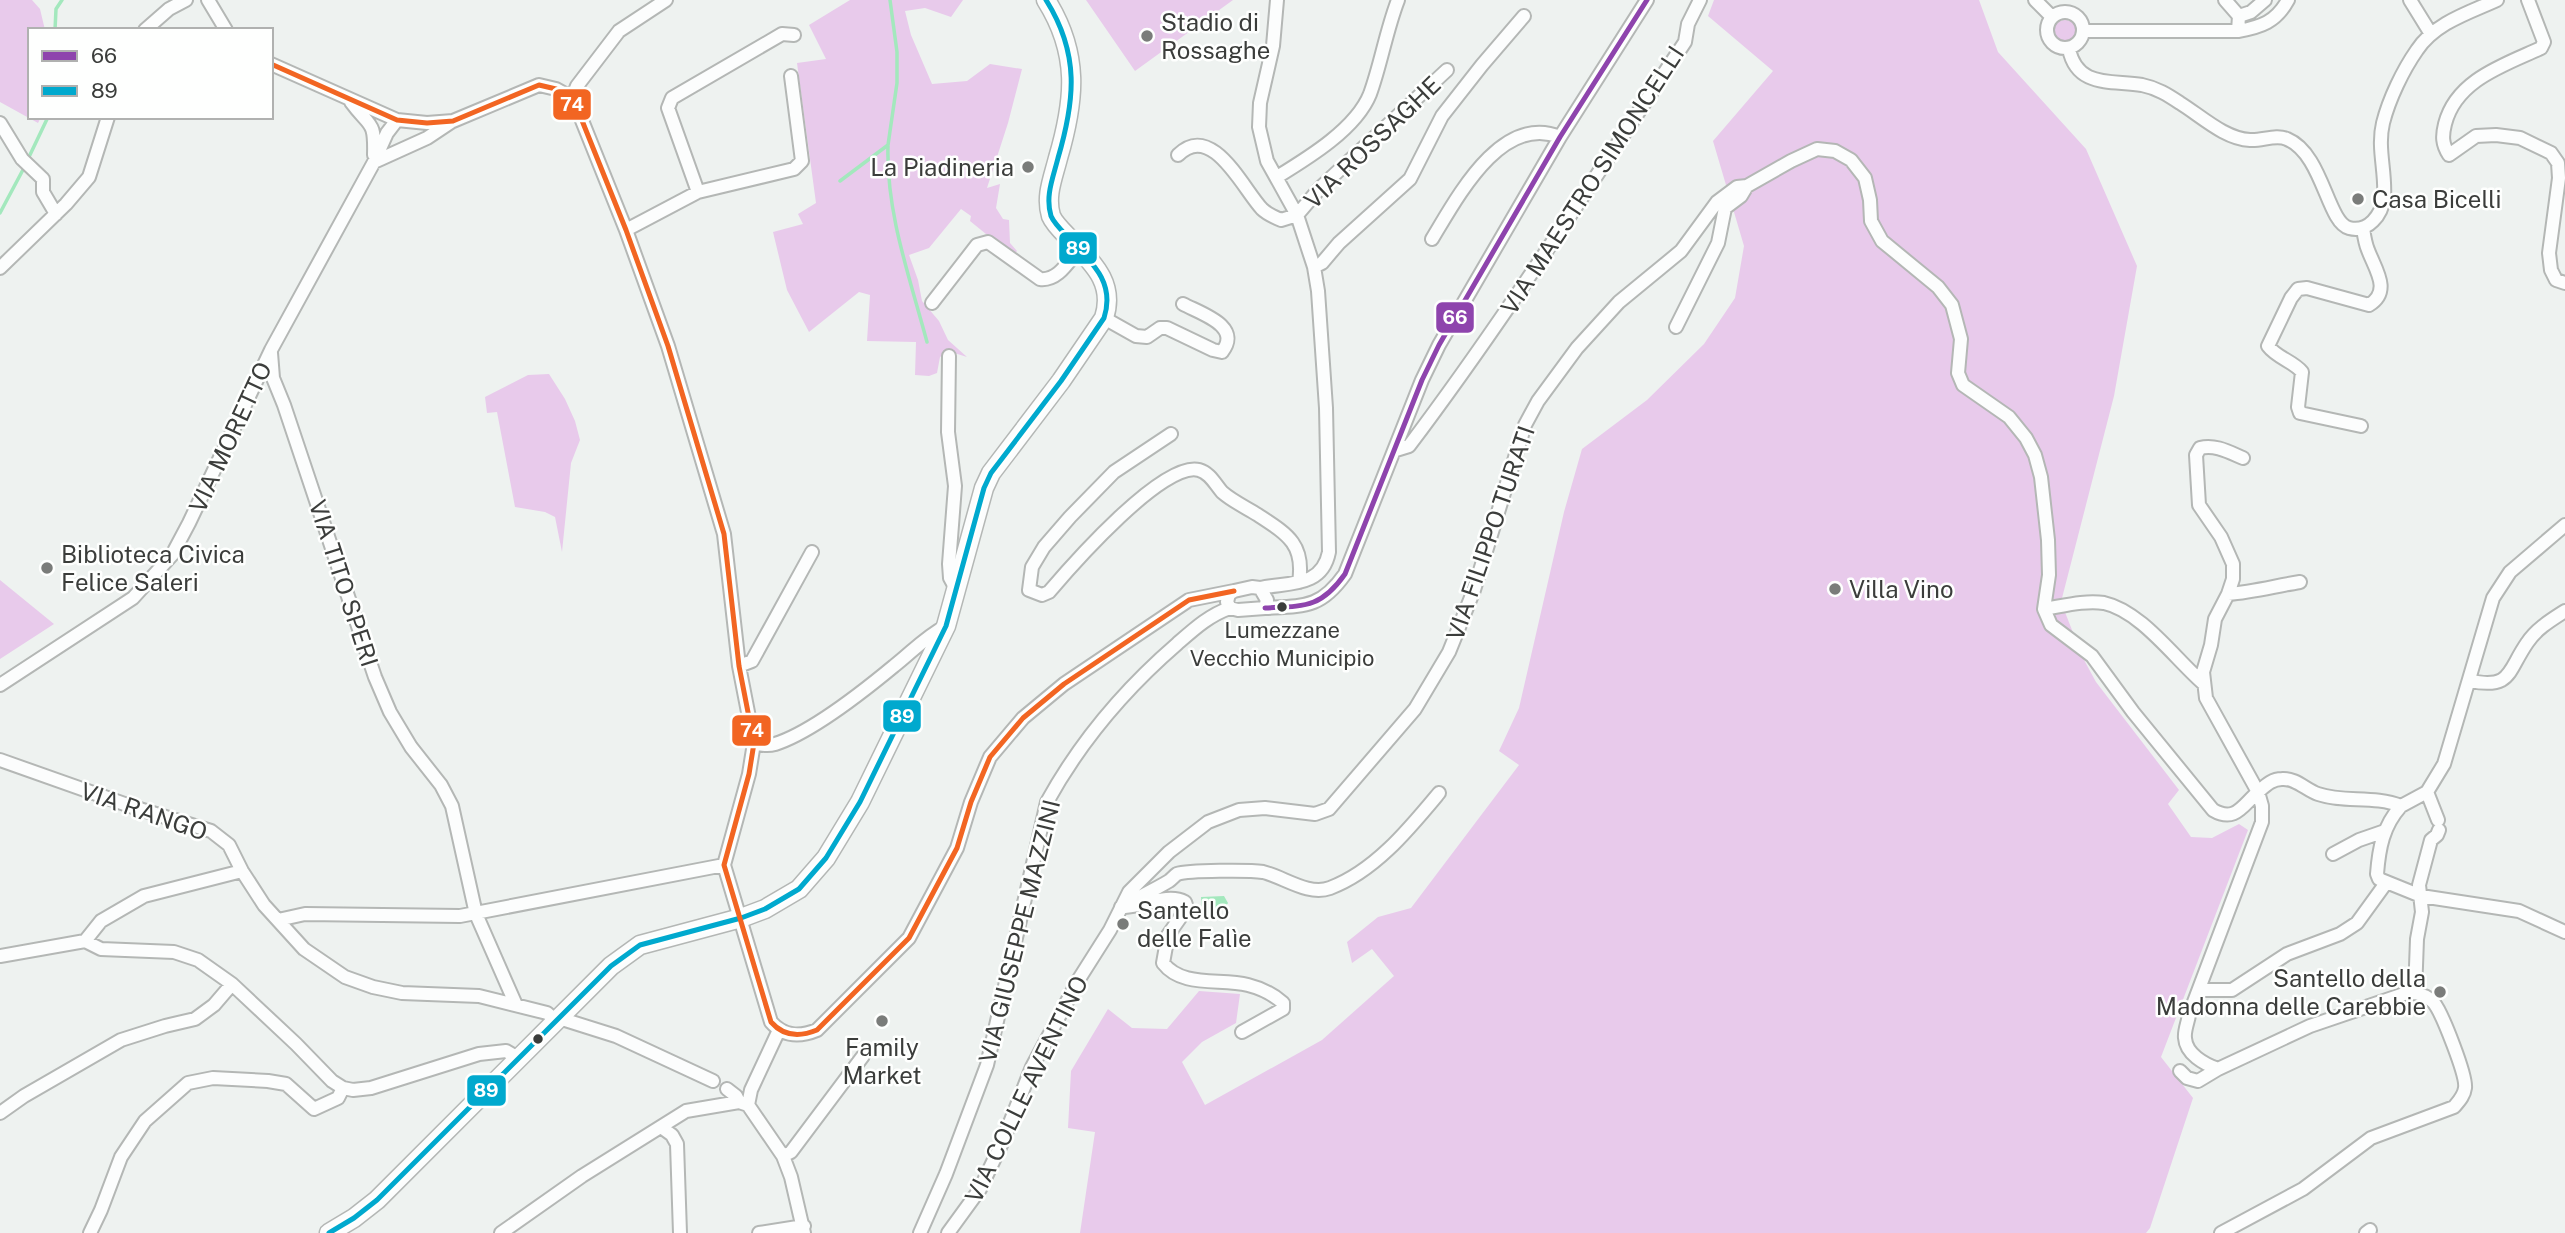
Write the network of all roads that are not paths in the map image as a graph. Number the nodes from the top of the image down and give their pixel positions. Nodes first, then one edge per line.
1 (187, 0) edge
2 (208, 0) edge
3 (666, 0) edge
4 (1046, 0) edge
5 (1277, 0) edge
6 (1398, 0) edge
7 (1647, 0) edge
8 (1700, 0) edge
9 (2035, 0) edge
10 (2225, 0) edge
11 (2265, 0) edge
12 (2288, 0) edge
13 (2410, 0) edge
14 (2497, 0) edge
15 (2528, 0) edge
16 (1524, 16) dead end
17 (2239, 16) junction
18 (2052, 17) junction
19 (148, 26) edge
20 (225, 28) edge
21 (2084, 30) junction
22 (2238, 31) junction
23 (2431, 34) junction
24 (794, 36) dead end
25 (2069, 48) junction
26 (273, 65) edge
27 (1447, 70) dead end
28 (791, 76) dead end
29 (349, 99) junction
30 (571, 101) junction
31 (107, 119) edge
32 (397, 120) junction
33 (453, 121) junction
34 (0, 122) edge
35 (1560, 136) junction
36 (1178, 155) dead end
37 (374, 162) junction
38 (1277, 177) junction
39 (1747, 186) junction
40 (698, 192) junction
41 (56, 214) junction
42 (1297, 215) junction
43 (2363, 228) junction
44 (626, 230) junction
45 (1432, 239) dead end
46 (1079, 249) junction
47 (1314, 267) junction
48 (0, 268) edge
49 (2565, 283) edge
50 (932, 303) dead end
51 (1183, 304) dead end
52 (1104, 318) junction
53 (1676, 327) dead end
54 (271, 349) junction
55 (950, 356) dead end
56 (2361, 426) dead end
57 (1171, 434) dead end
58 (1396, 450) junction
59 (2243, 458) dead end
60 (2565, 525) edge
61 (812, 552) dead end
62 (1299, 582) junction
63 (2300, 582) dead end
64 (956, 589) junction
65 (2228, 594) junction
66 (1264, 598) junction
67 (1230, 600) junction
68 (2044, 609) junction
69 (2565, 611) edge
70 (946, 626) junction
71 (911, 651) junction
72 (933, 654) junction
73 (739, 666) junction
74 (896, 666) junction
75 (920, 679) junction
76 (2470, 681) junction
77 (2204, 684) junction
78 (0, 685) edge
79 (754, 743) junction
80 (0, 760) edge
81 (2258, 792) junction
82 (2427, 792) junction
83 (1439, 793) dead end
84 (2401, 806) junction
85 (2385, 831) junction
86 (2333, 854) dead end
87 (724, 865) junction
88 (242, 871) junction
89 (2386, 883) junction
90 (2421, 895) junction
91 (1121, 907) junction
92 (476, 914) junction
93 (741, 918) junction
94 (278, 919) junction
95 (2565, 932) edge
96 (85, 941) junction
97 (0, 956) edge
98 (232, 984) junction
99 (2201, 989) junction
100 (2415, 993) junction
101 (516, 1004) junction
102 (557, 1020) junction
103 (779, 1030) junction
104 (1242, 1031) dead end
105 (863, 1056) dead end
106 (518, 1058) junction
107 (2218, 1069) junction
108 (2180, 1071) dead end
109 (713, 1081) dead end
110 (343, 1088) junction
111 (727, 1090) dead end
112 (743, 1104) junction
113 (0, 1113) edge
114 (661, 1127) junction
115 (783, 1156) junction
116 (804, 1230) edge
117 (90, 1233) edge
118 (329, 1233) edge
119 (501, 1233) edge
120 (680, 1233) edge
121 (759, 1233) edge
122 (920, 1233) edge
123 (948, 1233) edge
124 (2221, 1233) edge

1 - 19 street
2 - 20 street
3 - 30 street
4 - 46 main road
5 - 38 street, VIA ROSSAGHE
6 - 38 street
7 - 35 street, VIA GIUSEPPE MAZZINI
8 - 58 street, VIA MAESTRO SIMONCELLI
9 - 18 street
10 - 17 street
11 - 17 street
12 - 22 street
13 - 23 street
14 - 23 street
15 - 49 street
16 - 47 street
17 - 22 street
18 - 21 street
18 - 25 street
21 - 22 street
21 - 25 street
23 - 43 street
24 - 40 street
25 - 43 street
26 - 29 street
27 - 42 street, VIA ROSSAGHE
28 - 40 street
29 - 32 street
29 - 37 street
30 - 33 street
30 - 44 street
31 - 41 street
32 - 33 street
32 - 37 street
33 - 37 street
34 - 41 street
35 - 45 street
35 - 58 street, VIA GIUSEPPE MAZZINI
36 - 42 street
37 - 54 street
38 - 42 street, VIA ROSSAGHE
39 - 53 street, VIA FILIPPO TURATI
39 - 68 street, VIA FILIPPO TURATI
39 - 91 street, VIA FILIPPO TURATI
40 - 44 street
41 - 48 street
42 - 47 street, VIA ROSSAGHE
43 - 56 street
44 - 73 street
46 - 50 street
46 - 52 main road
47 - 62 street, VIA ROSSAGHE
51 - 52 street
52 - 64 main road
54 - 78 street, VIA MORETTO
54 - 92 street, VIA TITO SPERI
55 - 64 street
57 - 62 street
58 - 66 street, VIA GIUSEPPE MAZZINI
59 - 65 street
60 - 76 street
61 - 73 street
62 - 66 street
63 - 65 street
64 - 70 main road
65 - 77 street
66 - 67 street, VIA GIUSEPPE MAZZINI
66 - 67 street, VIA GIUSEPPE MAZZINI
67 - 103 street
67 - 122 street, VIA GIUSEPPE MAZZINI
68 - 77 street
68 - 81 street
69 - 76 street
70 - 71 street
70 - 72 main road
71 - 72 street
71 - 74 street
72 - 75 main road
73 - 79 street
74 - 75 street
74 - 79 street
75 - 93 main road
76 - 82 street
77 - 81 street
79 - 87 street
80 - 88 street, VIA RANGO
81 - 84 street
81 - 99 street
82 - 84 street
82 - 90 street
83 - 91 street, VIA COLLE AVENTINO
84 - 85 street
85 - 86 street
85 - 89 street
87 - 92 street
87 - 93 street
88 - 94 street, VIA RANGO
88 - 96 street
89 - 90 street
89 - 99 street
90 - 95 street
90 - 100 street
91 - 104 street
91 - 123 street, VIA COLLE AVENTINO
92 - 94 street
92 - 101 street, VIA TITO SPERI
93 - 102 main road
93 - 103 street
94 - 101 street, VIA RANGO
96 - 97 street
96 - 98 street
98 - 110 street
98 - 113 street
99 - 107 street
100 - 107 street
100 - 124 street
101 - 102 street, VIA RANGO
102 - 106 main road
102 - 109 street, VIA RANGO
103 - 112 street
105 - 115 street
106 - 110 street
106 - 118 main road
107 - 108 street
110 - 117 street
111 - 112 street
112 - 114 street
112 - 115 street
114 - 119 street
114 - 120 street
115 - 116 street
116 - 121 street

